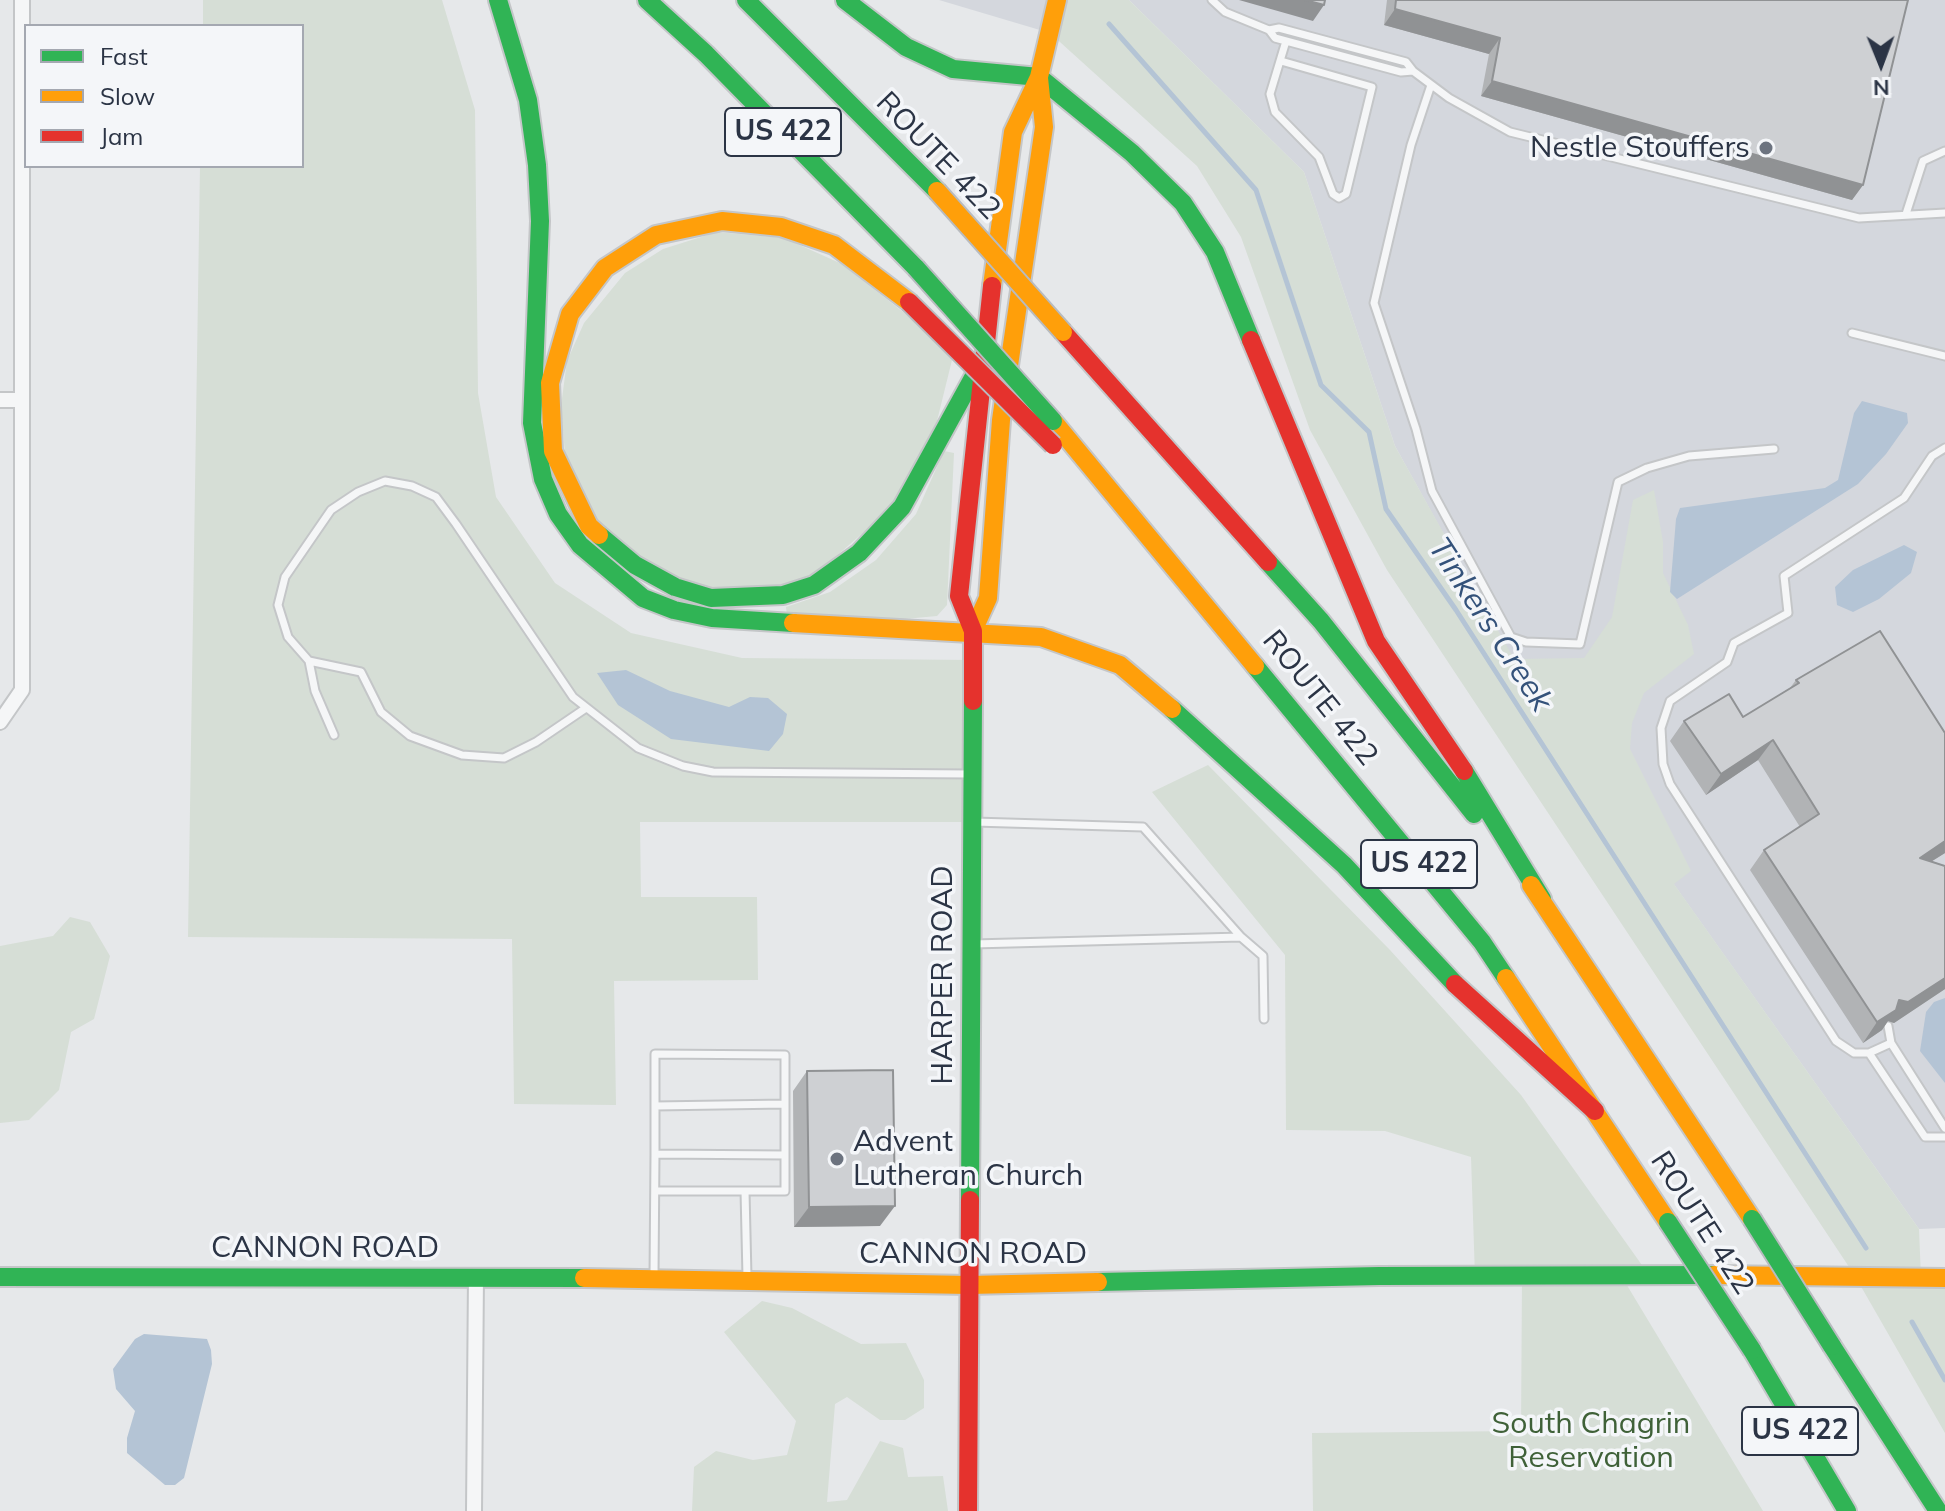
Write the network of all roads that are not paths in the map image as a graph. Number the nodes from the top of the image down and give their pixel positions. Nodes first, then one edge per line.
1 (22, 0) edge
2 (498, 0) edge
3 (647, 0) edge
4 (746, 0) edge
5 (845, 0) edge
6 (1057, 0) edge
7 (1212, 0) edge
8 (1269, 30) junction
9 (1286, 41) junction
10 (1281, 61) junction
11 (1413, 71) junction
12 (1039, 77) junction
13 (1431, 85) junction
14 (1945, 151) edge
15 (1945, 213) edge
16 (1906, 214) junction
17 (1021, 285) junction
18 (1852, 333) dead end
19 (985, 356) junction
20 (1945, 356) edge
21 (0, 400) edge
22 (22, 400) junction
23 (1945, 448) edge
24 (1774, 449) dead end
25 (1143, 526) junction
26 (973, 631) junction
27 (309, 661) junction
28 (586, 708) junction
29 (0, 722) edge
30 (334, 735) dead end
31 (972, 774) junction
32 (972, 822) junction
33 (1542, 899) junction
34 (1241, 937) junction
35 (971, 944) junction
36 (1264, 1019) dead end
37 (1888, 1026) edge
38 (1891, 1043) junction
39 (1869, 1053) junction
40 (785, 1104) junction
41 (655, 1106) junction
42 (1595, 1111) junction
43 (1945, 1128) edge
44 (1945, 1137) edge
45 (655, 1154) junction
46 (785, 1155) junction
47 (655, 1191) junction
48 (745, 1191) junction
49 (476, 1276) junction
50 (0, 1277) edge
51 (654, 1278) junction
52 (1945, 1278) edge
53 (747, 1279) junction
54 (969, 1285) junction
55 (474, 1511) edge
56 (968, 1511) edge
57 (1847, 1511) edge
58 (1938, 1511) edge

1 - 22 street
2 - 26 main road
3 - 25 main road, ROUTE 422 / US 422, bridge
4 - 17 main road, ROUTE 422 / US 422, bridge
5 - 12 main road
6 - 12 main road, HARPER ROAD
7 - 8 lane
8 - 9 lane
8 - 11 lane
9 - 10 lane
9 - 11 lane
10 - 10 lane
11 - 13 lane
12 - 17 main road, HARPER ROAD
12 - 19 main road, HARPER ROAD
12 - 33 main road
13 - 16 lane
13 - 24 lane
14 - 16 lane
15 - 16 lane
17 - 26 main road, HARPER ROAD
17 - 33 main road, ROUTE 422 / US 422, bridge
18 - 20 lane
19 - 25 main road, bridge
19 - 26 main road, HARPER ROAD
21 - 22 street
22 - 29 street
23 - 39 lane
25 - 42 main road, ROUTE 422 / US 422
26 - 31 main road, HARPER ROAD
26 - 42 main road
27 - 28 lane
27 - 28 lane
27 - 30 lane
28 - 31 lane
31 - 32 main road, HARPER ROAD
32 - 34 lane
32 - 35 main road, HARPER ROAD
33 - 58 main road, ROUTE 422 / US 422, bridge
34 - 35 lane
34 - 36 lane
35 - 54 main road, HARPER ROAD
37 - 38 lane
38 - 39 lane
38 - 43 lane
39 - 44 lane
40 - 41 lane
40 - 41 lane
40 - 46 lane
41 - 45 lane
42 - 57 main road, ROUTE 422 / US 422, bridge
45 - 46 lane
45 - 47 lane
46 - 48 lane
47 - 48 lane
47 - 51 lane
48 - 53 lane
49 - 50 main road, CANNON ROAD
49 - 51 main road, CANNON ROAD
49 - 55 street
51 - 53 main road, CANNON ROAD
52 - 54 main road, CANNON ROAD
53 - 54 main road, CANNON ROAD
54 - 56 main road, HARPER ROAD

